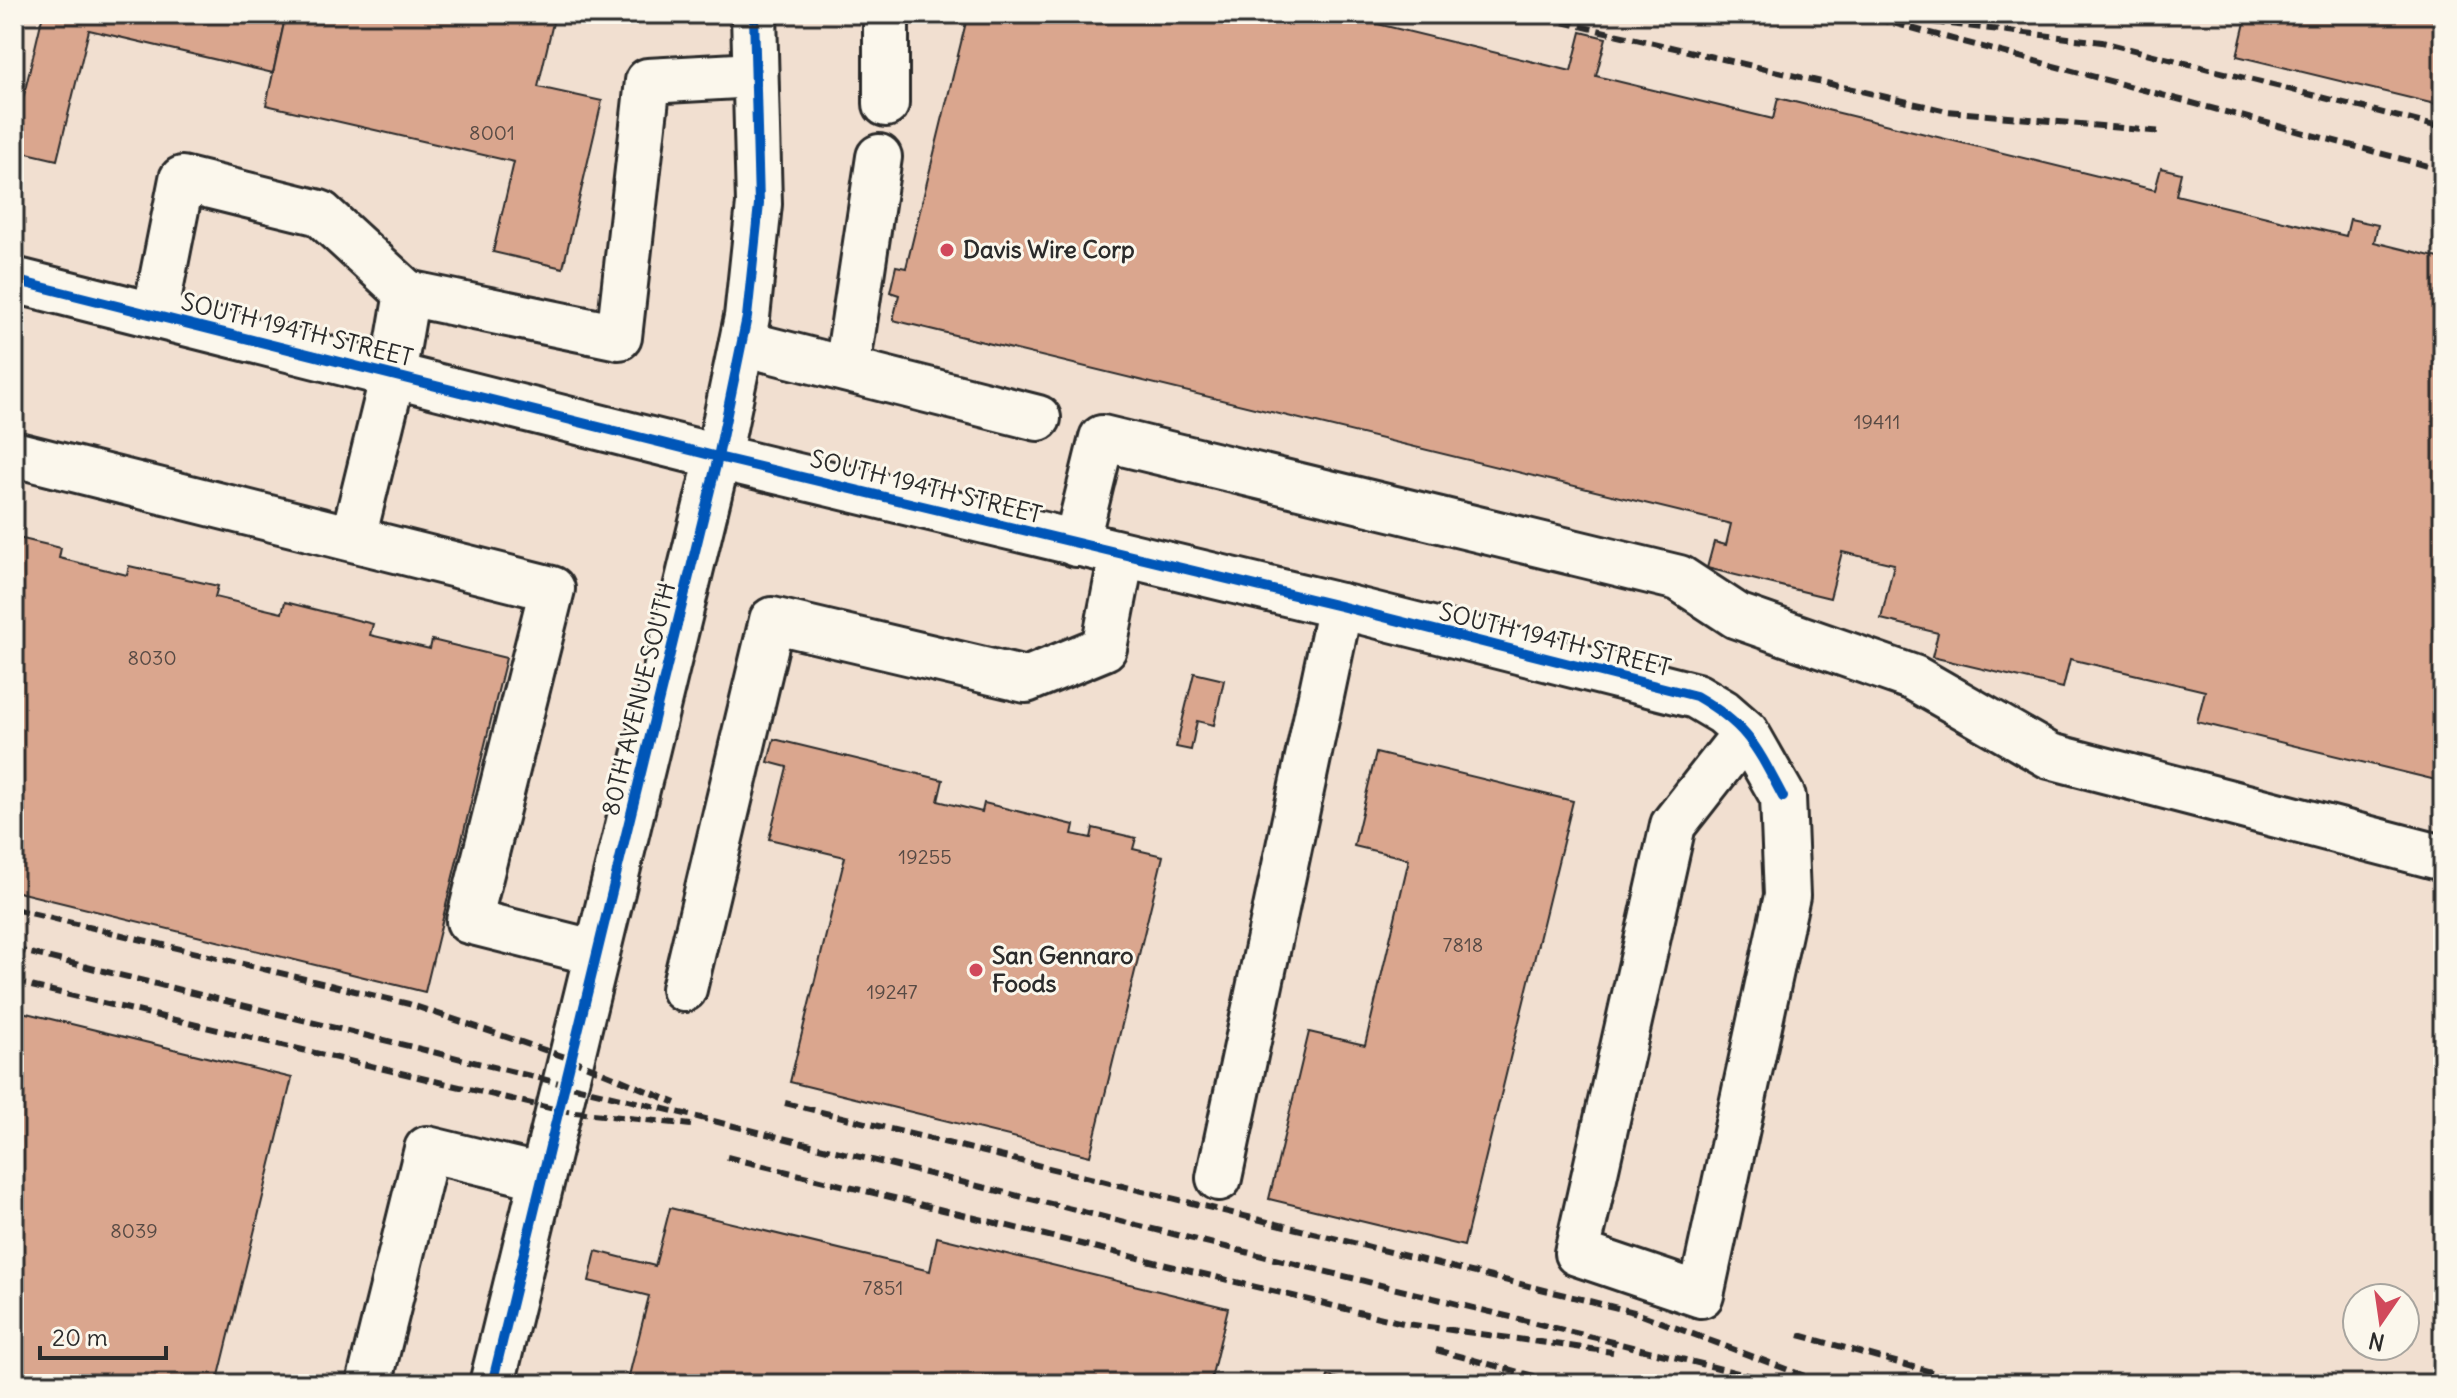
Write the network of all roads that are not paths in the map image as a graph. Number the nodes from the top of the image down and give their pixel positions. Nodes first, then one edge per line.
1 (754, 14) edge
2 (886, 14) edge
3 (755, 75) junction
4 (886, 104) dead end
5 (879, 157) dead end
6 (14, 280) edge
7 (407, 293) junction
8 (155, 315) junction
9 (742, 343) junction
10 (847, 369) junction
11 (393, 375) junction
12 (1038, 418) dead end
13 (14, 454) edge
14 (718, 457) junction
15 (353, 538) junction
16 (1076, 544) junction
17 (1122, 555) junction
18 (1340, 606) junction
19 (1746, 732) junction
20 (2443, 858) edge
21 (597, 953) junction
22 (684, 989) dead end
23 (542, 1177) junction
24 (1219, 1178) dead end
25 (369, 1384) edge
26 (492, 1384) edge

1 - 3 street, 80TH AVENUE SOUTH
2 - 4 street
3 - 7 street
3 - 9 street, 80TH AVENUE SOUTH
5 - 10 street
6 - 8 street, SOUTH 194TH STREET
7 - 8 street
7 - 11 street
8 - 11 street, SOUTH 194TH STREET
9 - 10 street
9 - 14 street, 80TH AVENUE SOUTH
10 - 12 street
11 - 14 street, SOUTH 194TH STREET
11 - 15 street
13 - 15 street
14 - 16 street, SOUTH 194TH STREET
14 - 21 street, 80TH AVENUE SOUTH
15 - 21 street
16 - 17 street, SOUTH 194TH STREET
16 - 20 street
17 - 18 street, SOUTH 194TH STREET
17 - 22 street
18 - 19 street, SOUTH 194TH STREET
18 - 24 street
19 - 19 street, SOUTH 194TH STREET
21 - 23 street, 80TH AVENUE SOUTH
23 - 25 street
23 - 26 street, 80TH AVENUE SOUTH

